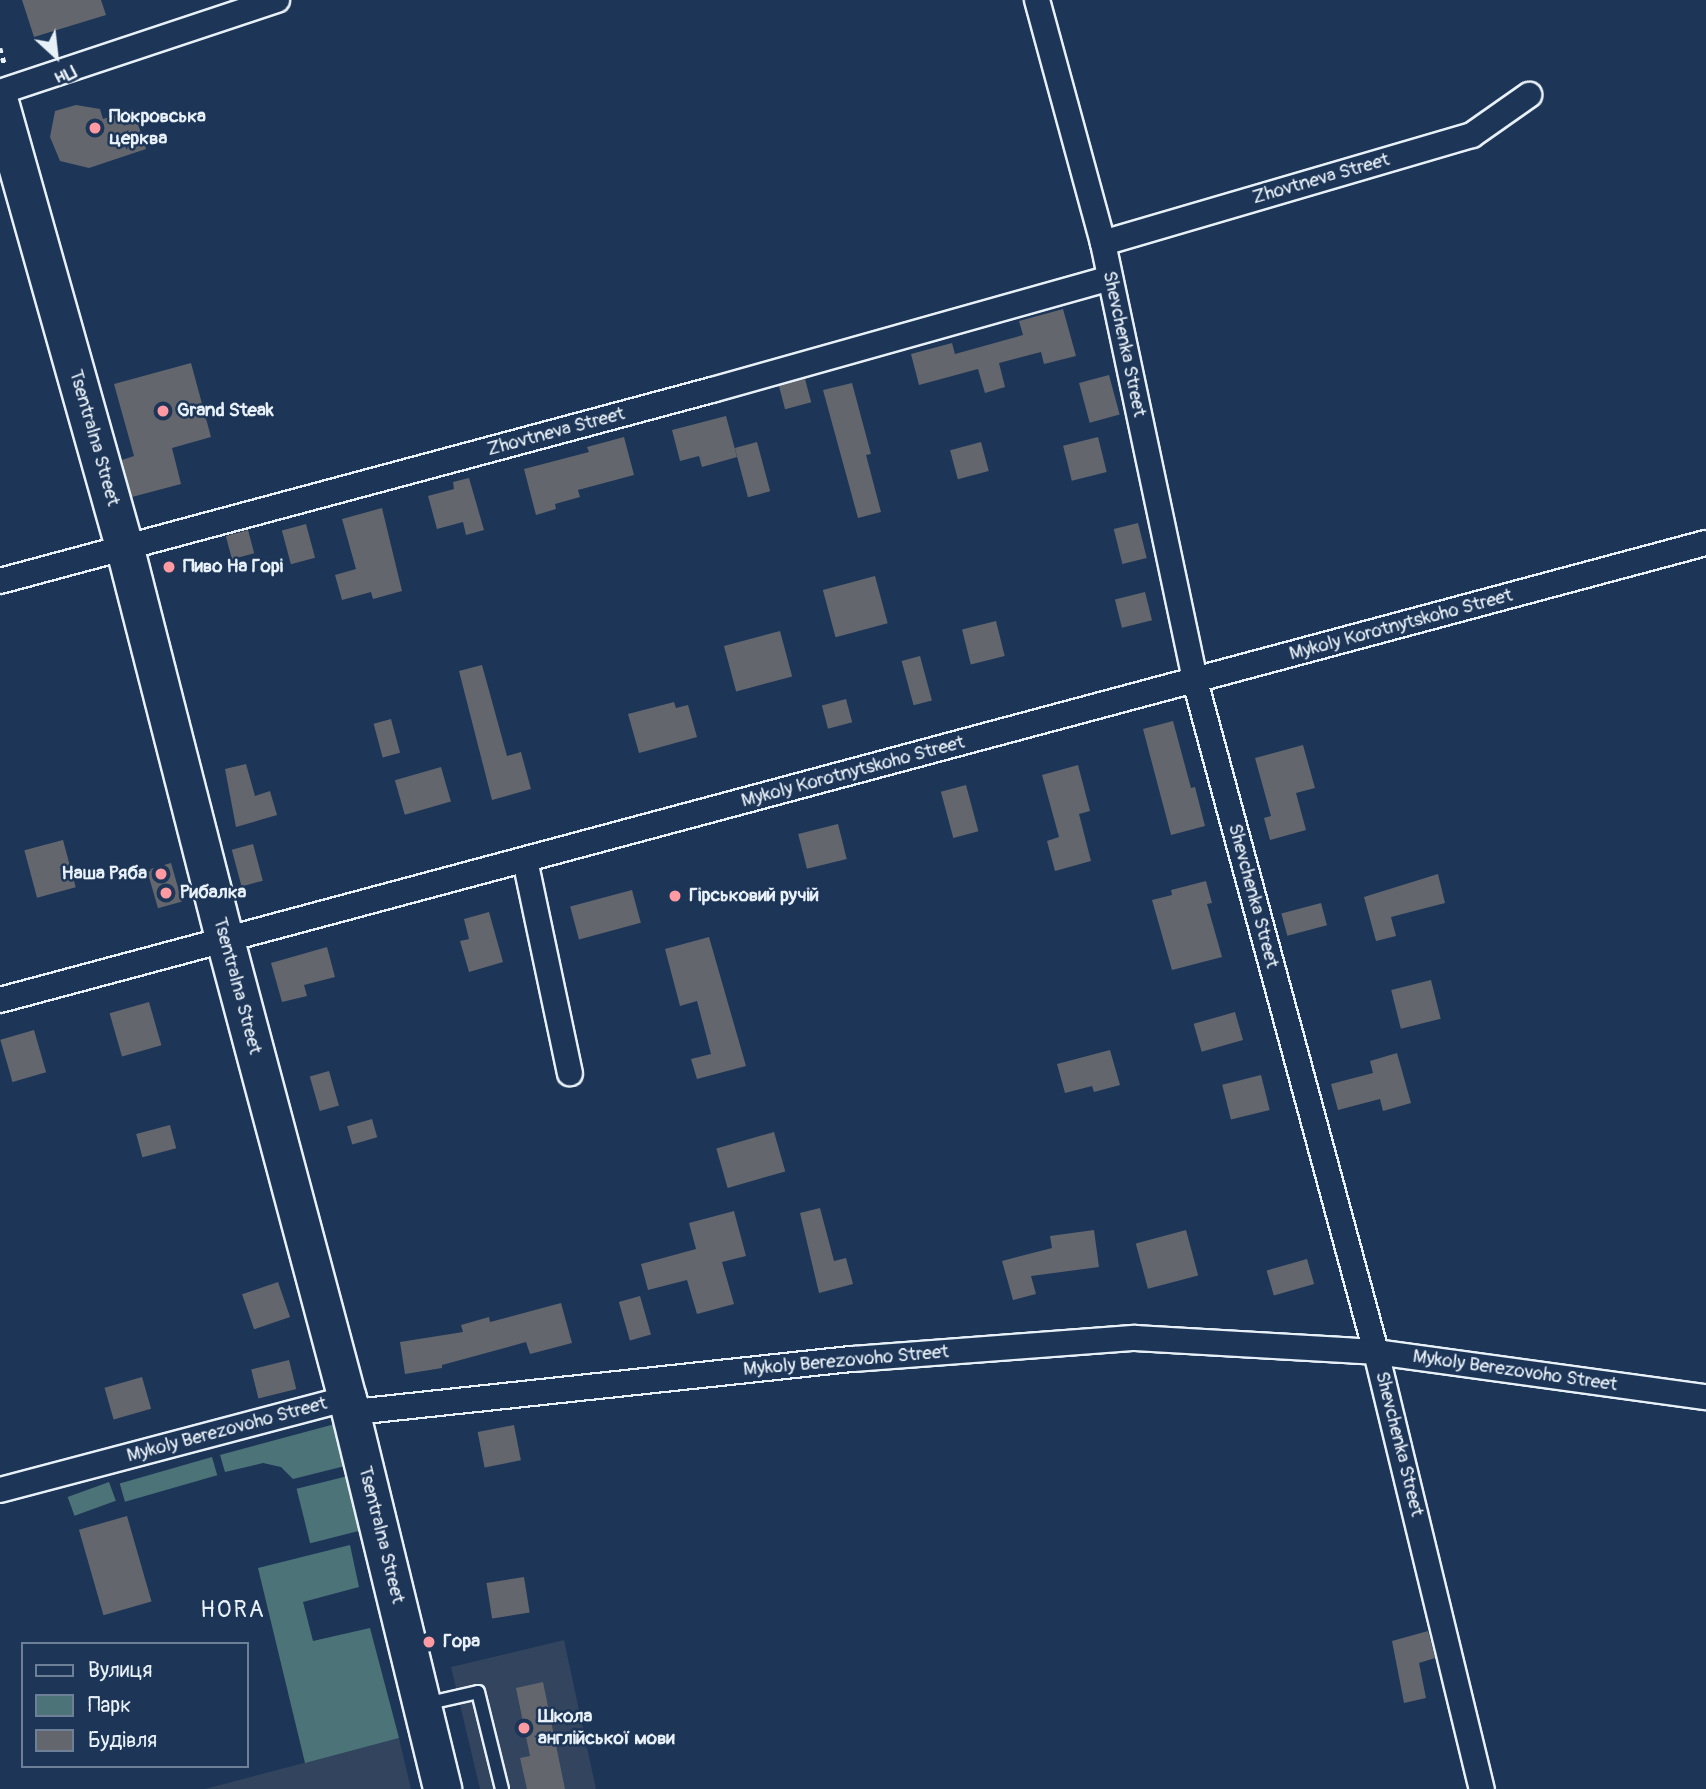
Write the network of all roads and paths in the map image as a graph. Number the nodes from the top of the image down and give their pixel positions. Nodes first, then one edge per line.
1 (277, 0) edge
2 (1037, 0) edge
3 (0, 92) edge
4 (1529, 95) dead end
5 (0, 105) edge
6 (1103, 243) junction
7 (1110, 278) junction
8 (1706, 543) edge
9 (125, 549) junction
10 (0, 581) edge
11 (1195, 681) junction
12 (525, 860) junction
13 (225, 940) junction
14 (0, 1000) edge
15 (570, 1073) dead end
16 (1376, 1352) junction
17 (1706, 1397) edge
18 (347, 1398) junction
19 (0, 1490) edge
20 (422, 1705) junction
21 (442, 1789) edge
22 (502, 1789) edge
23 (1482, 1789) edge

1 - 3 street
2 - 6 street, Shevchenka Street
4 - 6 street, Zhovtneva Street
5 - 9 main road, Tsentralna Street
6 - 7 street, Shevchenka Street
7 - 9 street, Zhovtneva Street
7 - 11 street, Shevchenka Street
8 - 11 street, Mykoly Korotnytskoho Street
9 - 10 street, Zhovtneva Street
9 - 13 main road, Tsentralna Street
11 - 12 street, Mykoly Korotnytskoho Street
11 - 16 street, Shevchenka Street
12 - 13 street, Mykoly Korotnytskoho Street
12 - 15 street
13 - 14 street, Mykoly Korotnytskoho Street
13 - 18 main road, Tsentralna Street
16 - 17 street, Mykoly Berezovoho Street
16 - 18 street, Mykoly Berezovoho Street
16 - 23 street, Shevchenka Street
18 - 19 street, Mykoly Berezovoho Street
18 - 20 main road, Tsentralna Street
20 - 21 main road, Tsentralna Street
20 - 22 lane

